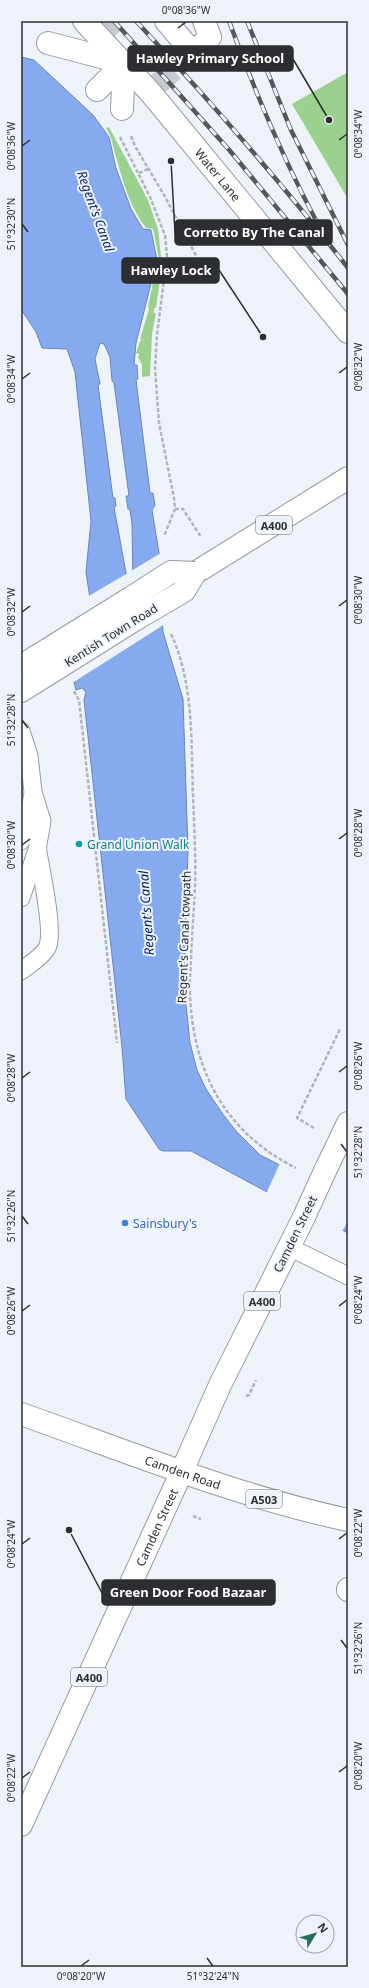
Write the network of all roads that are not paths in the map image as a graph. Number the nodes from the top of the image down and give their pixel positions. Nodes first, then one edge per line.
1 (84, 21) edge
2 (166, 21) edge
3 (204, 21) edge
4 (48, 43) dead end
5 (124, 63) junction
6 (97, 90) dead end
7 (122, 109) road end
8 (348, 332) edge
9 (348, 478) edge
10 (197, 571) junction
11 (21, 666) edge
12 (21, 691) edge
13 (21, 731) edge
14 (33, 792) junction
15 (21, 841) edge
16 (37, 850) junction
17 (21, 898) edge
18 (21, 971) edge
19 (344, 1132) edge
20 (289, 1246) junction
21 (348, 1276) edge
22 (21, 1414) edge
23 (182, 1471) junction
24 (348, 1520) edge
25 (21, 1825) edge

1 - 5 main road, Water Lane
2 - 3 main road
4 - 5 main road
5 - 6 main road
5 - 7 main road
5 - 8 main road, Water Lane
9 - 10 main road, Kentish Town Road / A400
10 - 11 main road, Kentish Town Road, bridge
10 - 12 main road, Kentish Town Road, bridge
13 - 14 lane
14 - 15 lane
14 - 16 lane
16 - 17 lane
16 - 18 lane
19 - 20 main road, Camden Street / A400, bridge
20 - 21 lane
20 - 23 main road, Camden Street / A400
22 - 23 main road, Camden Road / A503
23 - 24 main road, Camden Road / A503
23 - 25 main road, Camden Street / A400

